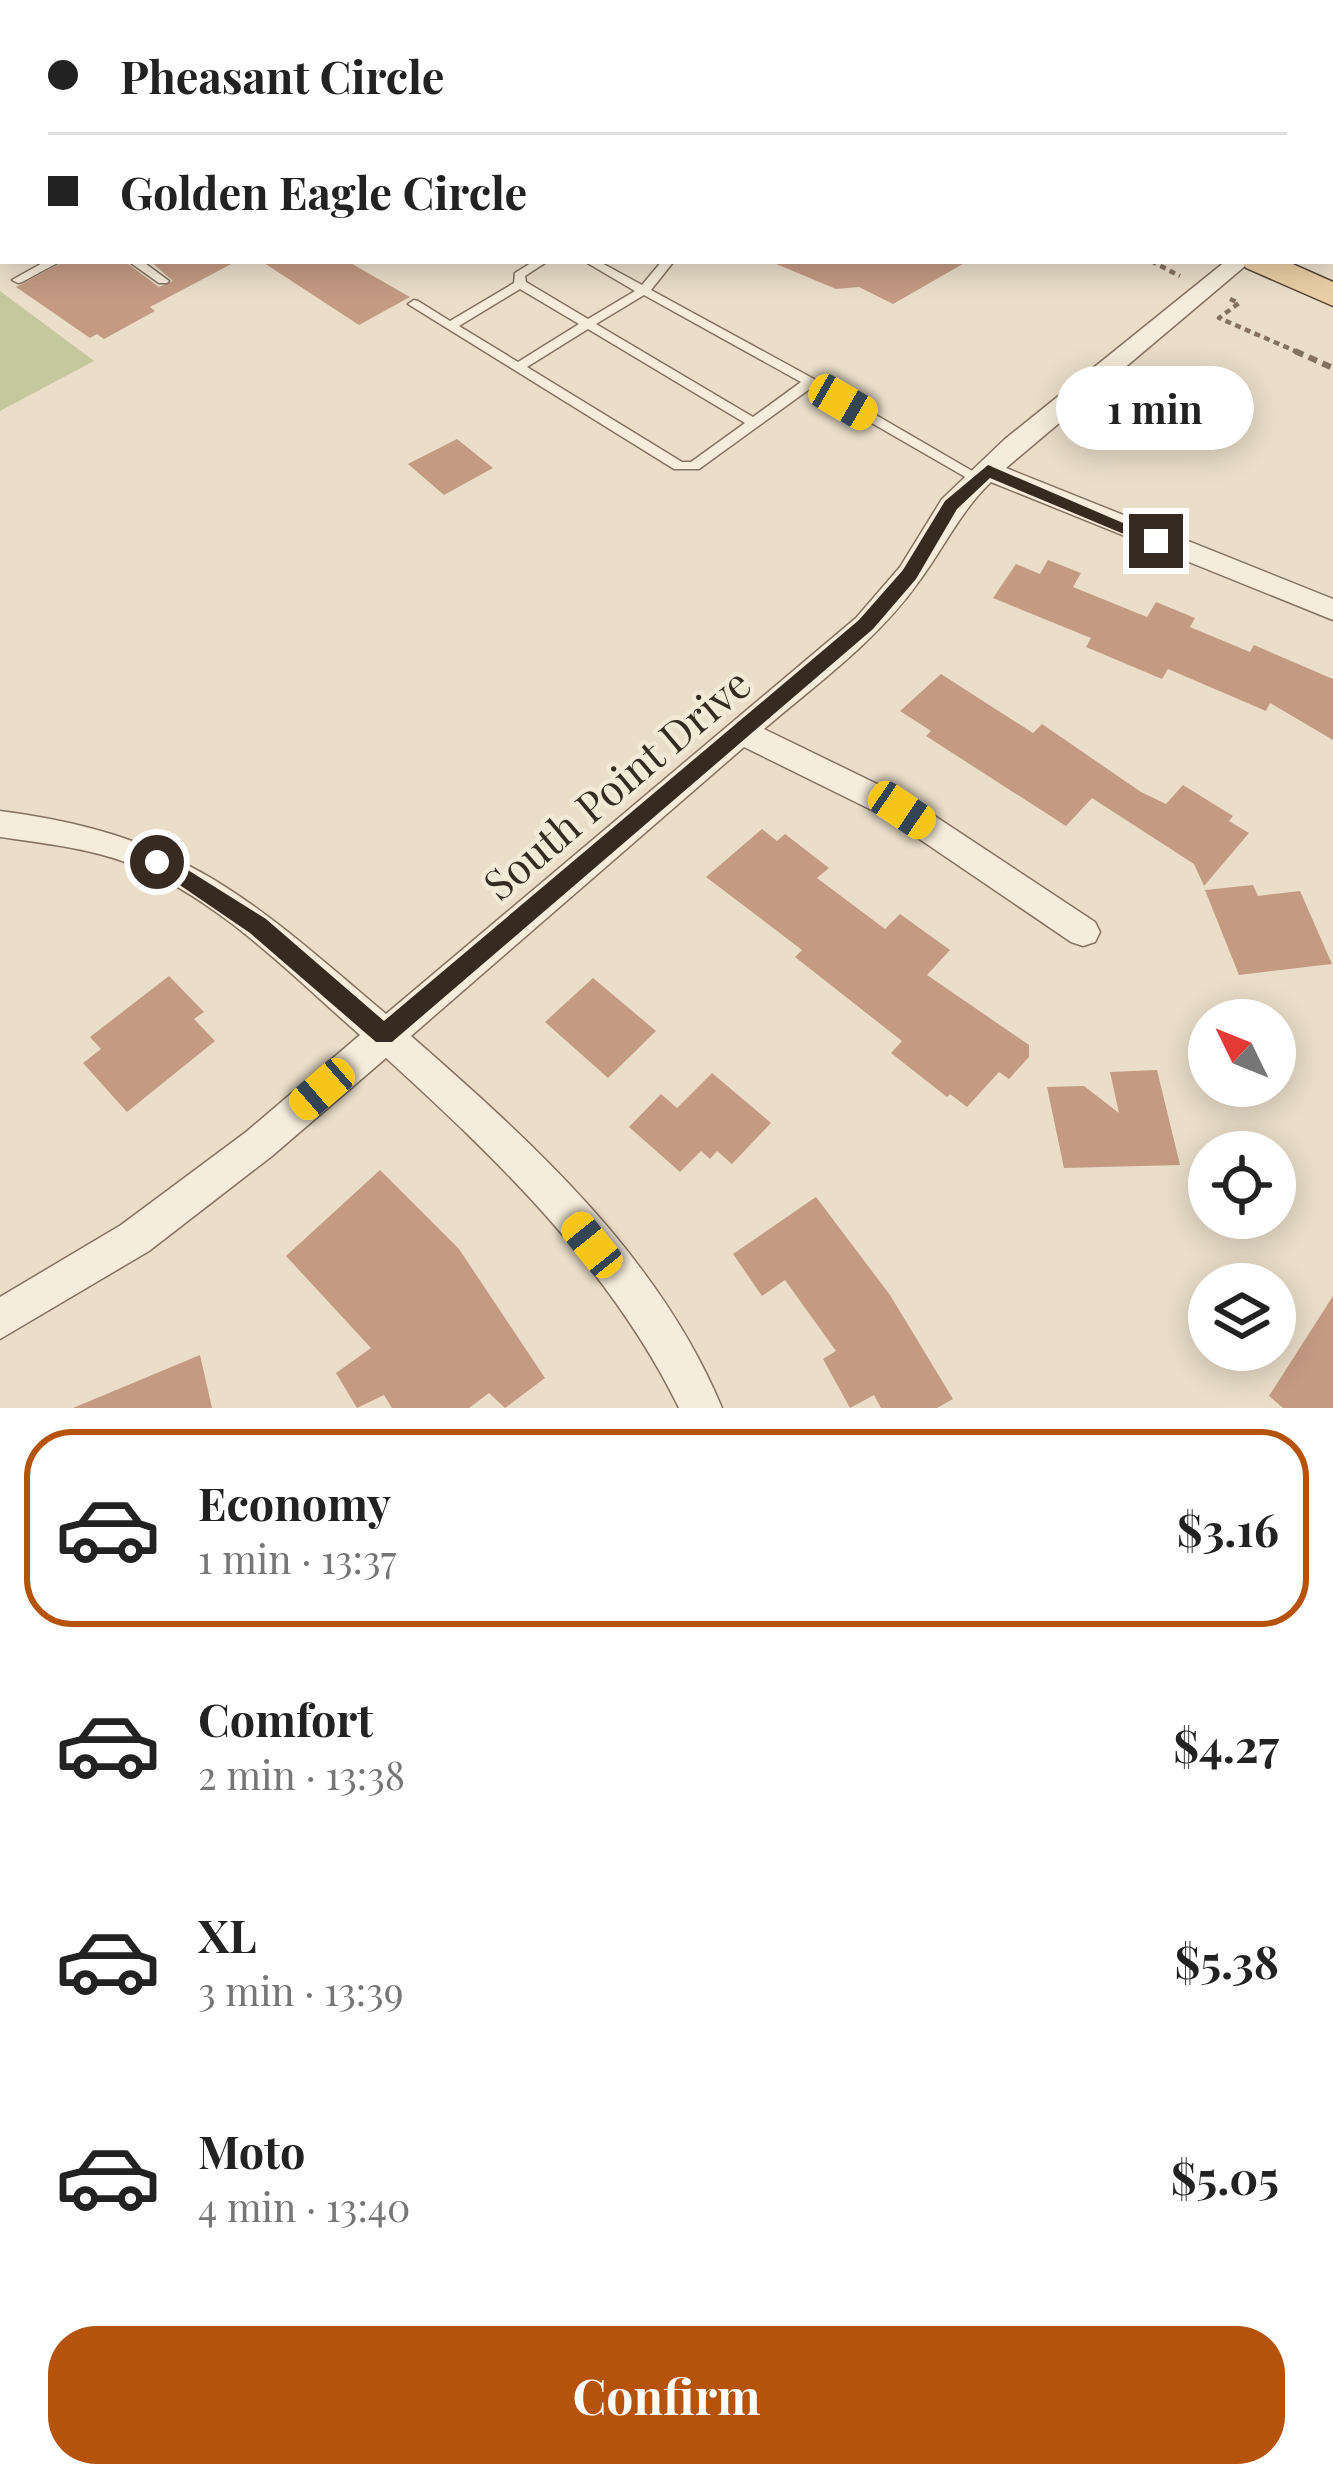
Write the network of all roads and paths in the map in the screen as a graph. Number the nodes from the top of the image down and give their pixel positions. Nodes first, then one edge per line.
1 (49, 264) edge
2 (138, 264) edge
3 (537, 264) edge
4 (595, 264) edge
5 (665, 264) edge
6 (1157, 264) edge
7 (1236, 264) edge
8 (1265, 264) edge
9 (18, 280) dead end
10 (163, 281) dead end
11 (520, 284) junction
12 (1205, 289) junction
13 (642, 291) junction
14 (1333, 295) edge
15 (414, 304) dead end
16 (588, 324) junction
17 (450, 326) junction
18 (518, 367) junction
19 (1333, 368) edge
20 (810, 382) junction
21 (754, 423) junction
22 (983, 475) junction
23 (1333, 610) edge
24 (742, 732) junction
25 (0, 824) edge
26 (1083, 932) dead end
27 (384, 1035) junction
28 (0, 1319) edge
29 (700, 1408) edge

1 - 9 lane
2 - 10 lane
3 - 11 lane
4 - 13 lane
5 - 13 lane
6 - 12 path
7 - 12 street, South Point Drive
8 - 14 main road
11 - 16 lane
11 - 17 lane
12 - 19 path
12 - 22 street, South Point Drive
13 - 16 lane
13 - 20 lane
15 - 17 lane
16 - 18 lane
16 - 21 lane
17 - 18 lane
18 - 21 lane
20 - 21 lane
20 - 22 lane
22 - 23 street
22 - 24 street, South Point Drive
24 - 26 street
24 - 27 street, South Point Drive
25 - 27 street
27 - 28 street, South Point Drive
27 - 29 street

